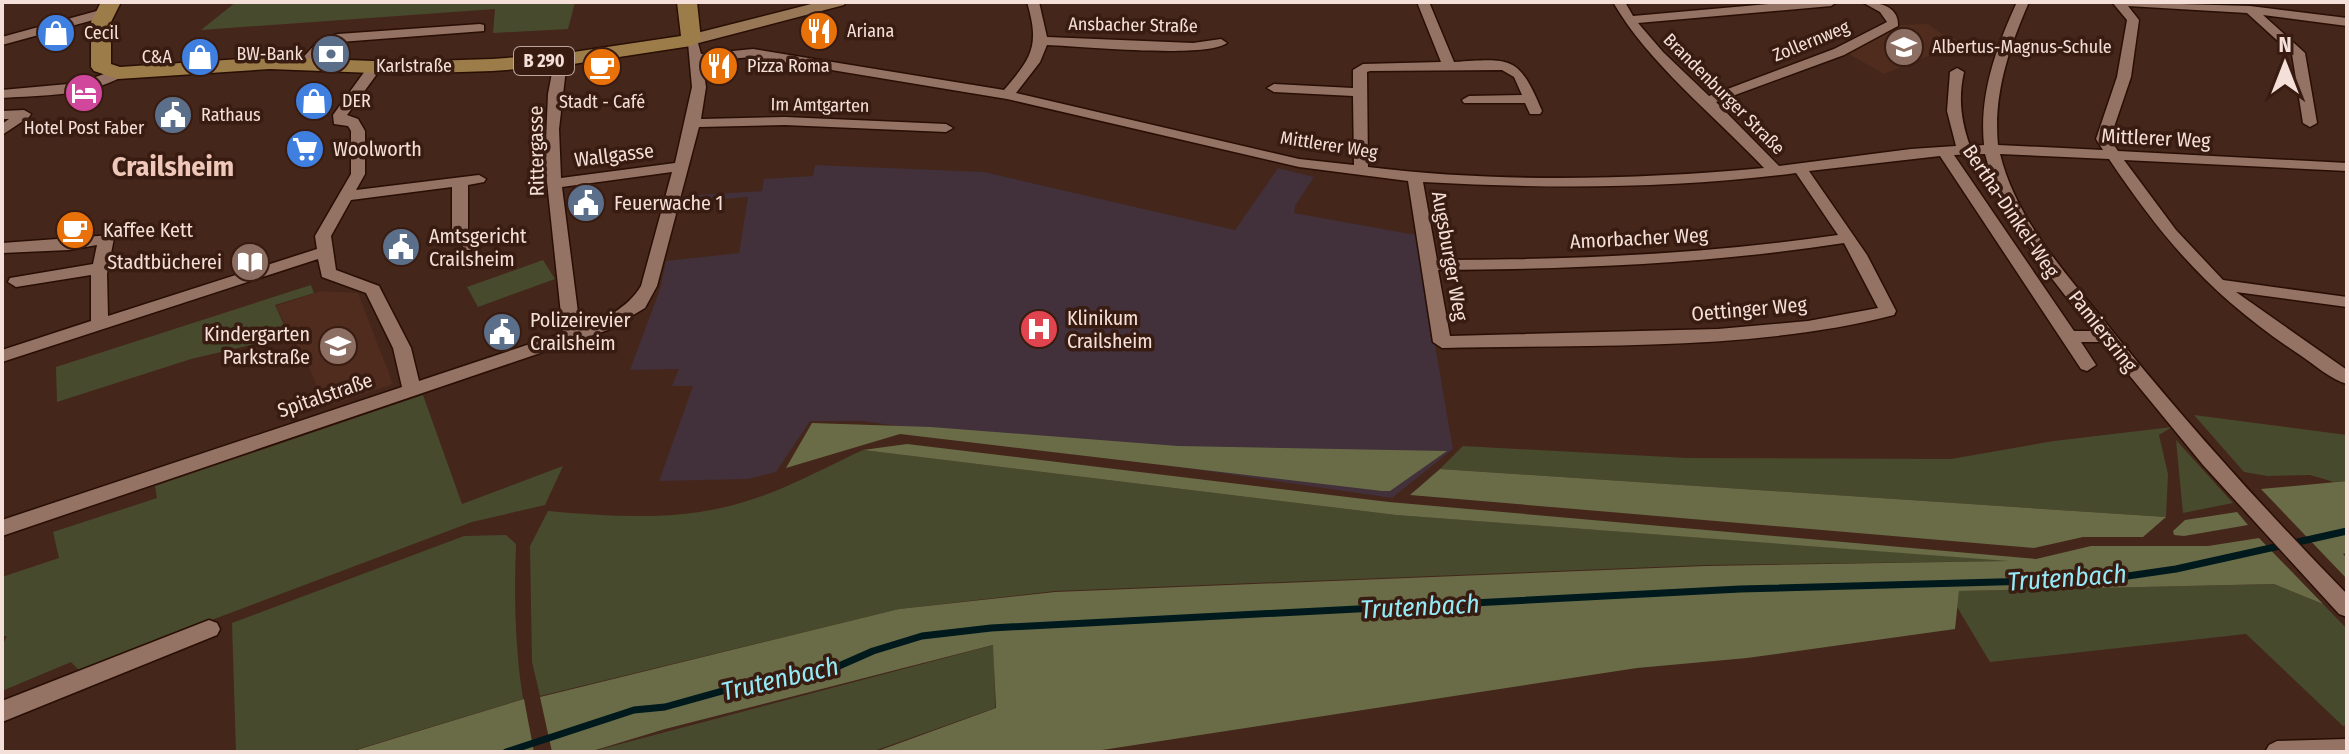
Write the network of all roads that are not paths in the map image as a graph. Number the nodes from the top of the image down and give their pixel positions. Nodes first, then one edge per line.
1 (687, 2) edge
2 (838, 2) edge
3 (1033, 2) edge
4 (1423, 2) edge
5 (1619, 2) edge
6 (1831, 2) edge
7 (1868, 2) edge
8 (2023, 2) edge
9 (2118, 2) edge
10 (810, 5) edge
11 (107, 8) edge
12 (2250, 10) junction
13 (1629, 20) junction
14 (2347, 22) edge
15 (480, 28) dead end
16 (2, 41) edge
17 (1043, 41) junction
18 (1221, 43) dead end
19 (694, 49) junction
20 (560, 60) junction
21 (305, 63) junction
22 (1449, 66) junction
23 (375, 67) junction
24 (1957, 72) dead end
25 (127, 73) junction
26 (1274, 88) dead end
27 (1361, 92) junction
28 (2, 94) edge
29 (1007, 95) junction
30 (1469, 100) dead end
31 (1707, 101) junction
32 (2, 115) edge
33 (693, 123) junction
34 (2310, 123) dead end
35 (946, 128) dead end
36 (2, 131) edge
37 (1964, 149) junction
38 (1991, 149) junction
39 (1944, 151) junction
40 (2115, 156) junction
41 (680, 167) junction
42 (2347, 167) edge
43 (1800, 168) junction
44 (1361, 171) junction
45 (1775, 171) junction
46 (1415, 177) junction
47 (479, 179) dead end
48 (460, 182) junction
49 (554, 183) junction
50 (347, 196) junction
51 (1848, 238) junction
52 (472, 247) dead end
53 (2, 248) edge
54 (323, 252) junction
55 (1431, 265) junction
56 (101, 268) junction
57 (16, 282) dead end
58 (2217, 285) junction
59 (2347, 302) edge
60 (100, 323) junction
61 (572, 336) junction
62 (2069, 336) junction
63 (2107, 337) junction
64 (1442, 342) joint
65 (2, 356) edge
66 (2087, 365) dead end
67 (2347, 378) edge
68 (411, 388) junction
69 (2, 528) edge
70 (2347, 608) edge
71 (209, 629) dead end
72 (2, 712) edge
73 (2347, 749) edge
74 (2277, 752) edge

1 - 19 main road
2 - 10 main road
3 - 17 street
4 - 22 street
5 - 13 street, Brandenburger Straße
6 - 13 street, Zollernweg
7 - 31 street, Zollernweg
8 - 38 street, Pamiersring
9 - 12 street
9 - 40 street
10 - 19 main road
11 - 16 street
11 - 25 main road
12 - 14 street
12 - 34 street
13 - 31 street, Brandenburger Straße
15 - 21 street
17 - 18 street, Ansbacher Straße
17 - 29 street
19 - 20 main road, Karlstraße / B 290
19 - 29 street, Mittlerer Weg
19 - 33 street
20 - 23 main road, Karlstraße / B 290
20 - 49 street, Rittergasse
21 - 23 main road, Karlstraße / B 290
21 - 25 main road, Karlstraße / B 290
22 - 27 street
22 - 30 street
23 - 50 street
24 - 37 street
25 - 28 street
26 - 27 street
27 - 44 street
29 - 44 street, Mittlerer Weg
31 - 45 street, Brandenburger Straße
32 - 36 street
33 - 35 street, Im Amtgarten
33 - 41 street
37 - 38 street, Mittlerer Weg
37 - 39 street, Mittlerer Weg
38 - 40 street, Mittlerer Weg
38 - 63 street, Pamiersring
39 - 43 street, Mittlerer Weg
39 - 62 street, Bertha-Dinkel-Weg
40 - 42 street, Mittlerer Weg
40 - 58 street
41 - 49 street, Wallgasse
41 - 61 street, Spitalstraße
43 - 45 street, Mittlerer Weg
43 - 51 street, Oettinger Weg
44 - 46 street, Mittlerer Weg
45 - 46 street, Mittlerer Weg
46 - 55 street, Augsburger Weg
47 - 48 street
48 - 50 street
48 - 52 street
49 - 61 street, Rittergasse
50 - 54 street
51 - 55 street, Amorbacher Weg
51 - 64 street, Oettinger Weg
53 - 56 street
54 - 60 street
54 - 68 street
55 - 64 street, Augsburger Weg
56 - 57 street
56 - 60 street
58 - 59 street
58 - 67 street
60 - 65 street
61 - 68 street, Spitalstraße
62 - 63 street
62 - 66 street, Bertha-Dinkel-Weg
63 - 70 street, Pamiersring
68 - 69 street, Spitalstraße
71 - 72 street
73 - 74 street

